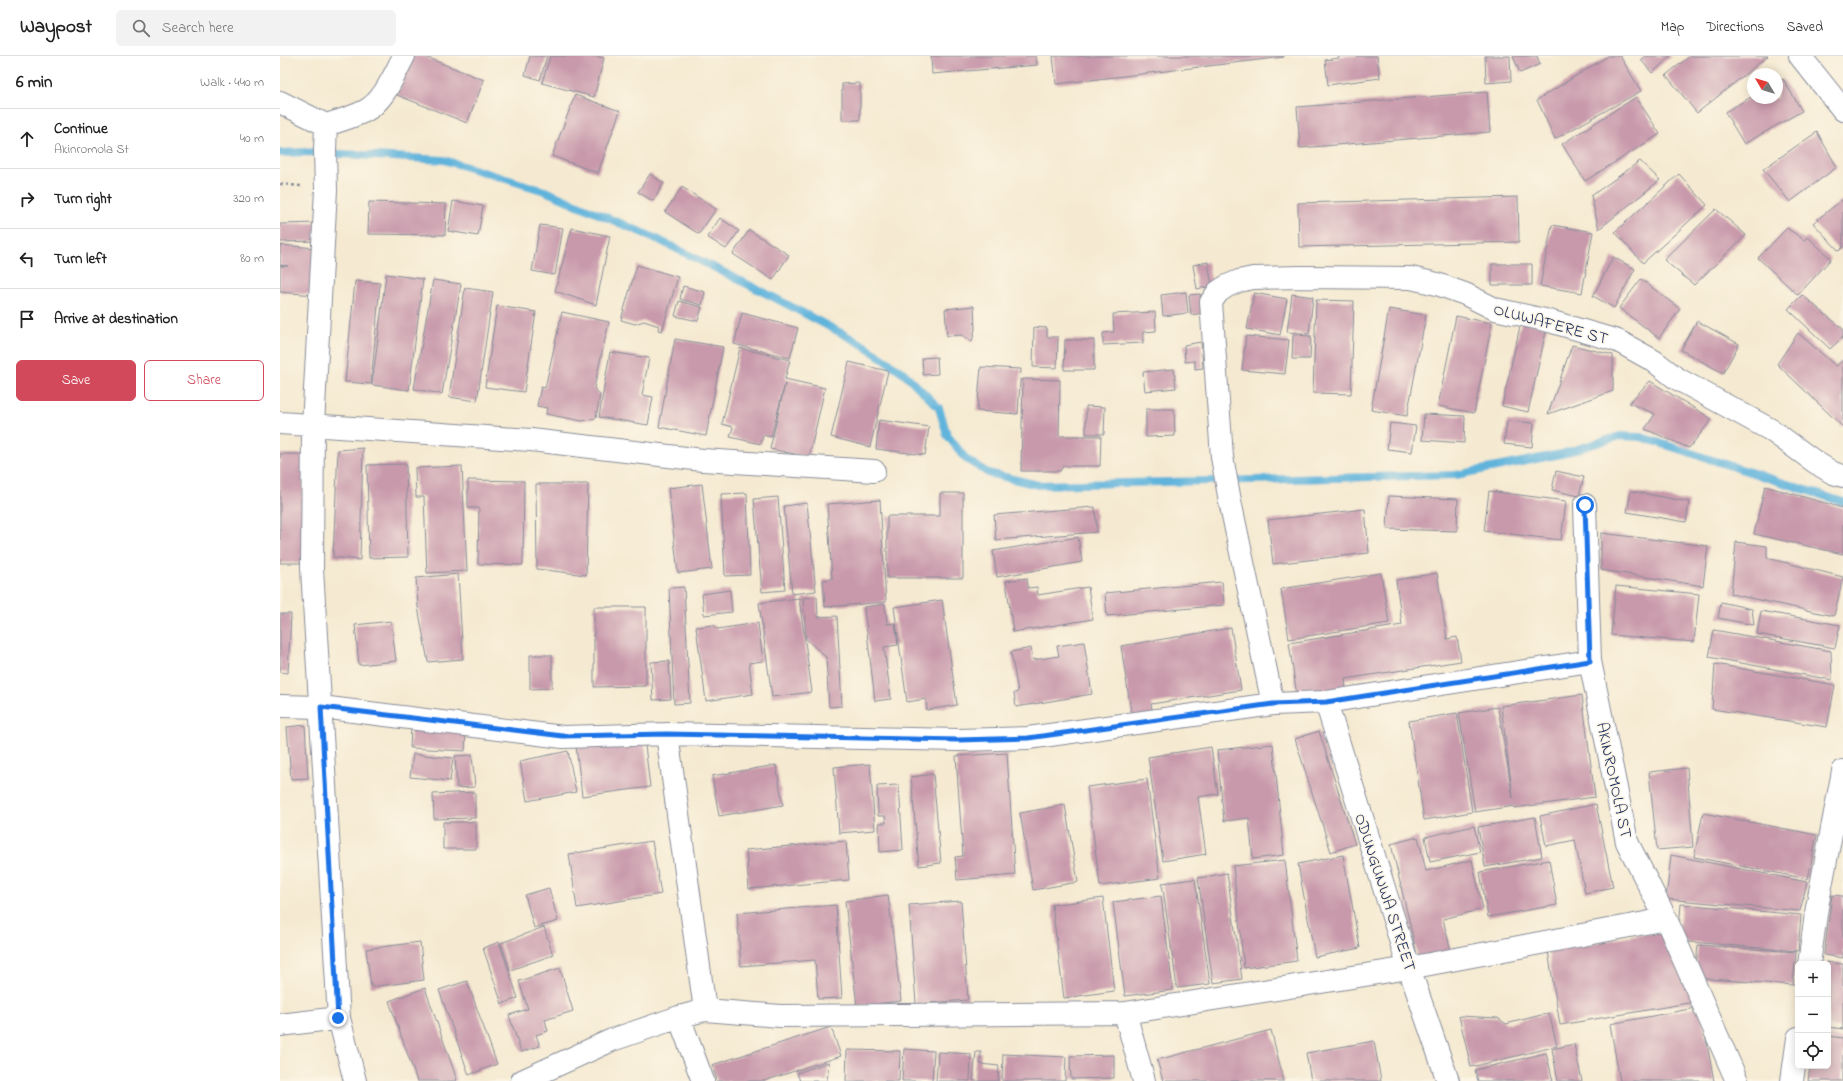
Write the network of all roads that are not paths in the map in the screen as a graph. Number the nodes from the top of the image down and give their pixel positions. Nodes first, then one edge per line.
1 (404, 56) edge
2 (1800, 56) edge
3 (280, 102) edge
4 (1843, 110) edge
5 (326, 125) junction
6 (280, 423) edge
7 (313, 425) junction
8 (874, 471) dead end
9 (1843, 476) edge
10 (1585, 505) dead end
11 (1590, 661) junction
12 (1326, 702) junction
13 (1273, 704) junction
14 (280, 706) edge
15 (321, 707) junction
16 (667, 734) junction
17 (1843, 771) edge
18 (1666, 919) junction
19 (1809, 961) edge
20 (1410, 968) junction
21 (705, 1010) junction
22 (1124, 1013) junction
23 (679, 1017) junction
24 (338, 1018) junction
25 (280, 1025) edge
26 (1795, 1060) edge
27 (355, 1081) edge
28 (522, 1081) edge
29 (703, 1081) edge
30 (1144, 1081) edge
31 (1448, 1081) edge
32 (1737, 1081) edge
33 (1792, 1081) edge

1 - 5 street
2 - 4 street
3 - 5 street
5 - 7 street
6 - 7 street
7 - 8 street
7 - 15 street
9 - 13 street, OLUWAFERE ST
10 - 11 street, AKINROMOLA ST
11 - 12 street
11 - 18 street, AKINROMOLA ST
12 - 13 street
12 - 20 street, ODUNGUNWA STREET
13 - 16 street
14 - 15 street
15 - 16 street
15 - 24 street
16 - 21 street
17 - 19 street
18 - 20 street
18 - 32 street, AKINROMOLA ST
20 - 22 street
20 - 31 street, ODUNGUNWA STREET
21 - 22 street
21 - 23 street
22 - 30 street
23 - 28 street
23 - 29 street
24 - 25 street
24 - 27 street
26 - 33 street

